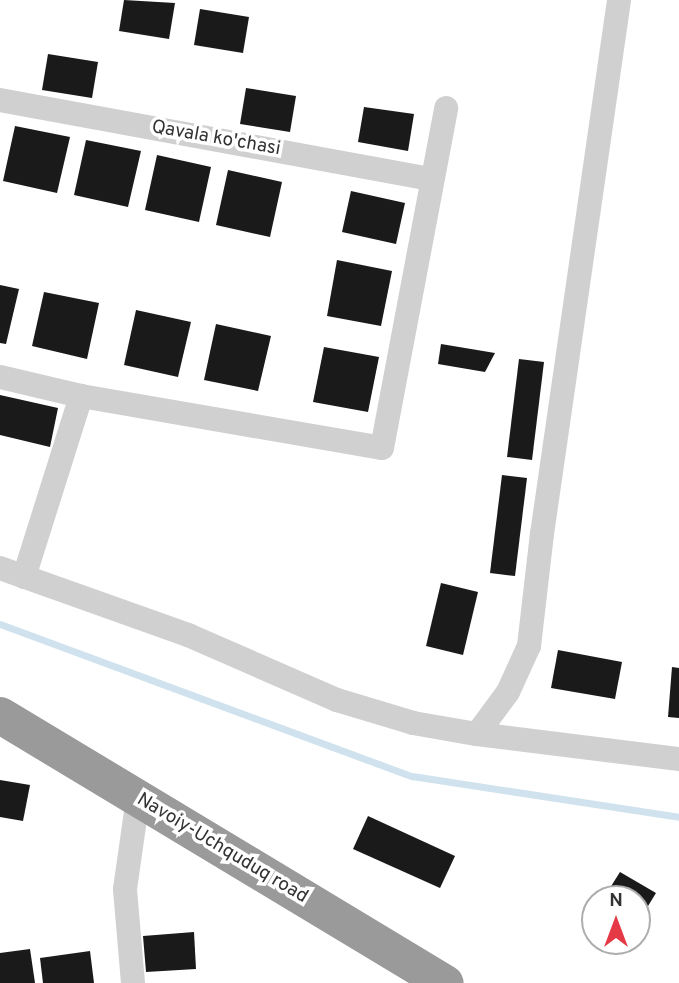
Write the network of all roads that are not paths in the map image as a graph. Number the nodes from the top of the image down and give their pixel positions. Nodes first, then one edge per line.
1 (619, 0) edge
2 (0, 100) edge
3 (446, 108) dead end
4 (432, 179) junction
5 (0, 377) edge
6 (81, 396) junction
7 (0, 568) edge
8 (24, 577) junction
9 (0, 715) edge
10 (477, 734) junction
11 (679, 759) edge
12 (138, 798) junction
13 (133, 983) edge
14 (445, 983) edge

1 - 10 street
2 - 4 street, Qavala ko'chasi
3 - 4 street
4 - 6 street
5 - 6 street
6 - 8 street
7 - 8 street
8 - 10 street
9 - 12 highway, Navoiy-Uchquduq road
10 - 11 street
12 - 13 street
12 - 14 highway, Navoiy-Uchquduq road

